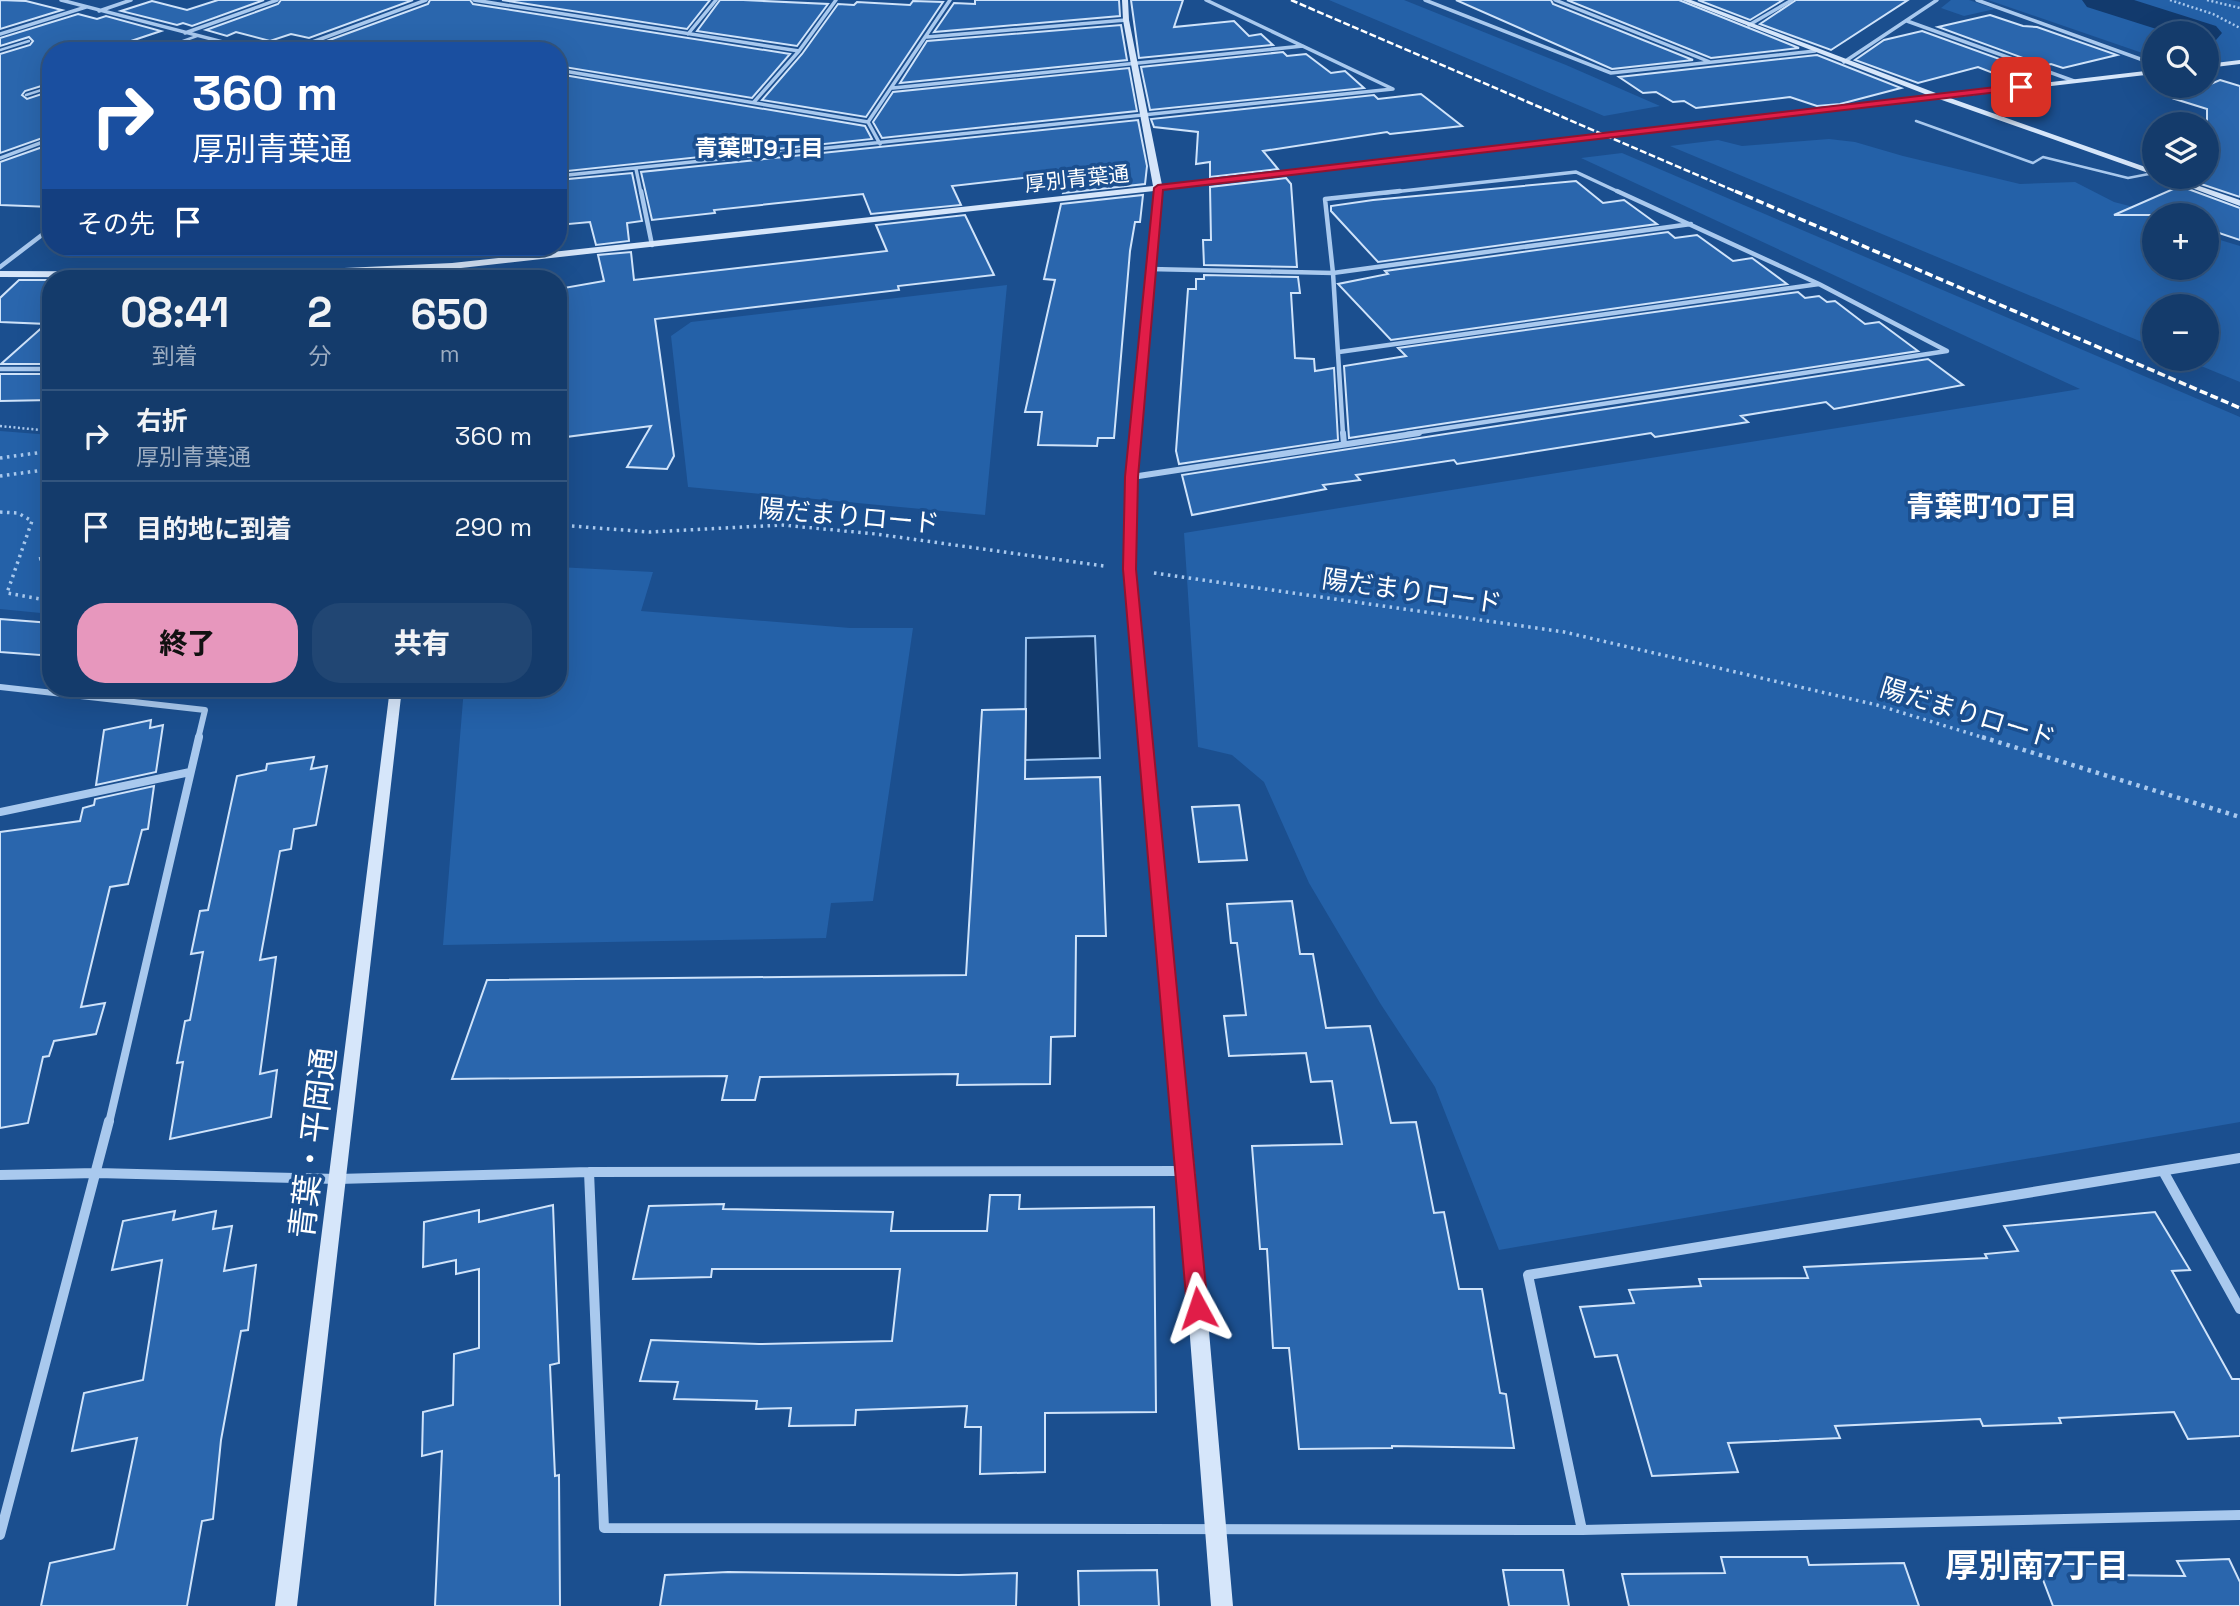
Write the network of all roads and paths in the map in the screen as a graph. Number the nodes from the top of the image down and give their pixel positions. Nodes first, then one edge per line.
1 (61, 0) edge
2 (131, 0) edge
3 (277, 0) edge
4 (426, 0) edge
5 (474, 0) edge
6 (716, 0) edge
7 (836, 0) edge
8 (950, 0) edge
9 (1125, 0) edge
10 (1206, 0) edge
11 (1425, 0) edge
12 (1555, 0) edge
13 (1685, 0) edge
14 (1792, 0) edge
15 (1937, 0) edge
16 (1978, 0) edge
17 (2170, 0) edge
18 (2207, 0) edge
19 (87, 7) junction
20 (2240, 8) edge
21 (98, 11) junction
22 (1126, 20) junction
23 (1907, 21) junction
24 (1749, 25) junction
25 (2240, 28) edge
26 (184, 33) junction
27 (0, 34) edge
28 (688, 34) junction
29 (197, 36) junction
30 (927, 37) junction
31 (29, 41) dead end
32 (180, 42) edge
33 (221, 42) edge
34 (312, 42) edge
35 (1304, 46) junction
36 (0, 50) edge
37 (799, 51) junction
38 (1815, 51) junction
39 (2142, 60) edge
40 (1843, 62) junction
41 (2240, 62) edge
42 (1135, 64) junction
43 (1713, 64) junction
44 (2219, 65) edge
45 (567, 71) edge
46 (2142, 73) edge
47 (2074, 81) junction
48 (893, 88) junction
49 (42, 89) edge
50 (26, 95) dead end
51 (1937, 96) junction
52 (754, 102) junction
53 (1144, 117) junction
54 (1916, 121) dead end
55 (868, 122) junction
56 (42, 142) edge
57 (880, 144) junction
58 (0, 158) edge
59 (636, 169) junction
60 (2142, 169) edge
61 (2142, 175) edge
62 (567, 176) edge
63 (1158, 188) junction
64 (2200, 189) edge
65 (2240, 203) edge
66 (1692, 224) junction
67 (42, 235) edge
68 (652, 245) junction
69 (567, 254) edge
70 (547, 256) edge
71 (452, 266) junction
72 (0, 267) edge
73 (366, 270) edge
74 (451, 270) edge
75 (1150, 270) junction
76 (1333, 273) junction
77 (0, 274) edge
78 (42, 274) edge
79 (1819, 284) junction
80 (1339, 352) junction
81 (0, 369) edge
82 (42, 369) edge
83 (0, 426) edge
84 (42, 429) edge
85 (1344, 444) junction
86 (42, 452) edge
87 (0, 458) edge
88 (42, 470) edge
89 (0, 476) edge
90 (1132, 477) junction
91 (0, 512) edge
92 (567, 526) edge
93 (42, 558) edge
94 (39, 559) dead end
95 (1129, 569) junction
96 (42, 599) edge
97 (0, 687) edge
98 (42, 692) edge
99 (89, 697) edge
100 (395, 697) edge
101 (190, 772) junction
102 (0, 812) edge
103 (2240, 817) edge
104 (2240, 1158) edge
105 (1186, 1171) junction
106 (2163, 1171) junction
107 (589, 1172) junction
108 (97, 1173) junction
109 (0, 1175) edge
110 (338, 1179) junction
111 (2240, 1309) edge
112 (2240, 1515) edge
113 (1216, 1528) junction
114 (1582, 1530) junction
115 (0, 1535) edge
116 (286, 1606) edge
117 (1222, 1606) edge

1 - 19 street
2 - 21 street
3 - 26 street
4 - 34 street
5 - 28 street
6 - 28 street
7 - 37 street
8 - 30 street
9 - 22 street
10 - 35 street
11 - 43 street
12 - 43 street
13 - 24 street
14 - 24 street
15 - 23 street
16 - 39 street
17 - 25 path
18 - 20 path
19 - 21 street
19 - 27 street
21 - 26 street
22 - 30 street
22 - 42 street
23 - 40 street
23 - 47 street
24 - 38 street
26 - 29 street
28 - 37 street
29 - 32 lane
29 - 33 street
30 - 48 street
31 - 36 lane
35 - 42 street
35 - 53 street
37 - 52 street
38 - 40 street
38 - 43 street
40 - 51 street
41 - 44 street
42 - 48 street
42 - 53 street
45 - 52 street
46 - 47 street, 厚別青葉通
47 - 51 street, 厚別青葉通
48 - 55 street
49 - 50 lane
51 - 60 street
51 - 63 street, 厚別青葉通
52 - 55 street
53 - 57 street
53 - 63 street
54 - 61 lane
55 - 57 street
56 - 58 street
57 - 59 street
59 - 62 street
59 - 68 street
63 - 68 street, 厚別青葉通
63 - 75 street
64 - 65 street
66 - 76 street
66 - 76 street
66 - 79 street
67 - 72 street
68 - 69 street, 厚別青葉通
70 - 71 street, 厚別青葉通
71 - 73 street, 厚別青葉通
71 - 74 street
75 - 76 street
75 - 90 street
76 - 80 street
77 - 78 street, 厚別青葉通
79 - 80 street
79 - 85 street
80 - 85 street
81 - 82 street
83 - 84 path
85 - 90 street
86 - 87 path
88 - 89 path
90 - 95 street
91 - 96 path
92 - 95 path, 陽だまりロード
93 - 94 path
95 - 103 path, 陽だまりロード
95 - 105 street
97 - 98 street
99 - 101 street
100 - 110 street, 青葉・平岡通
101 - 102 street
101 - 108 street
104 - 106 street
105 - 107 street
105 - 113 street
106 - 111 street
106 - 114 street
107 - 110 street
107 - 113 street
108 - 109 street
108 - 110 street
108 - 115 street
110 - 116 street, 青葉・平岡通
112 - 114 street
113 - 114 street
113 - 117 street

